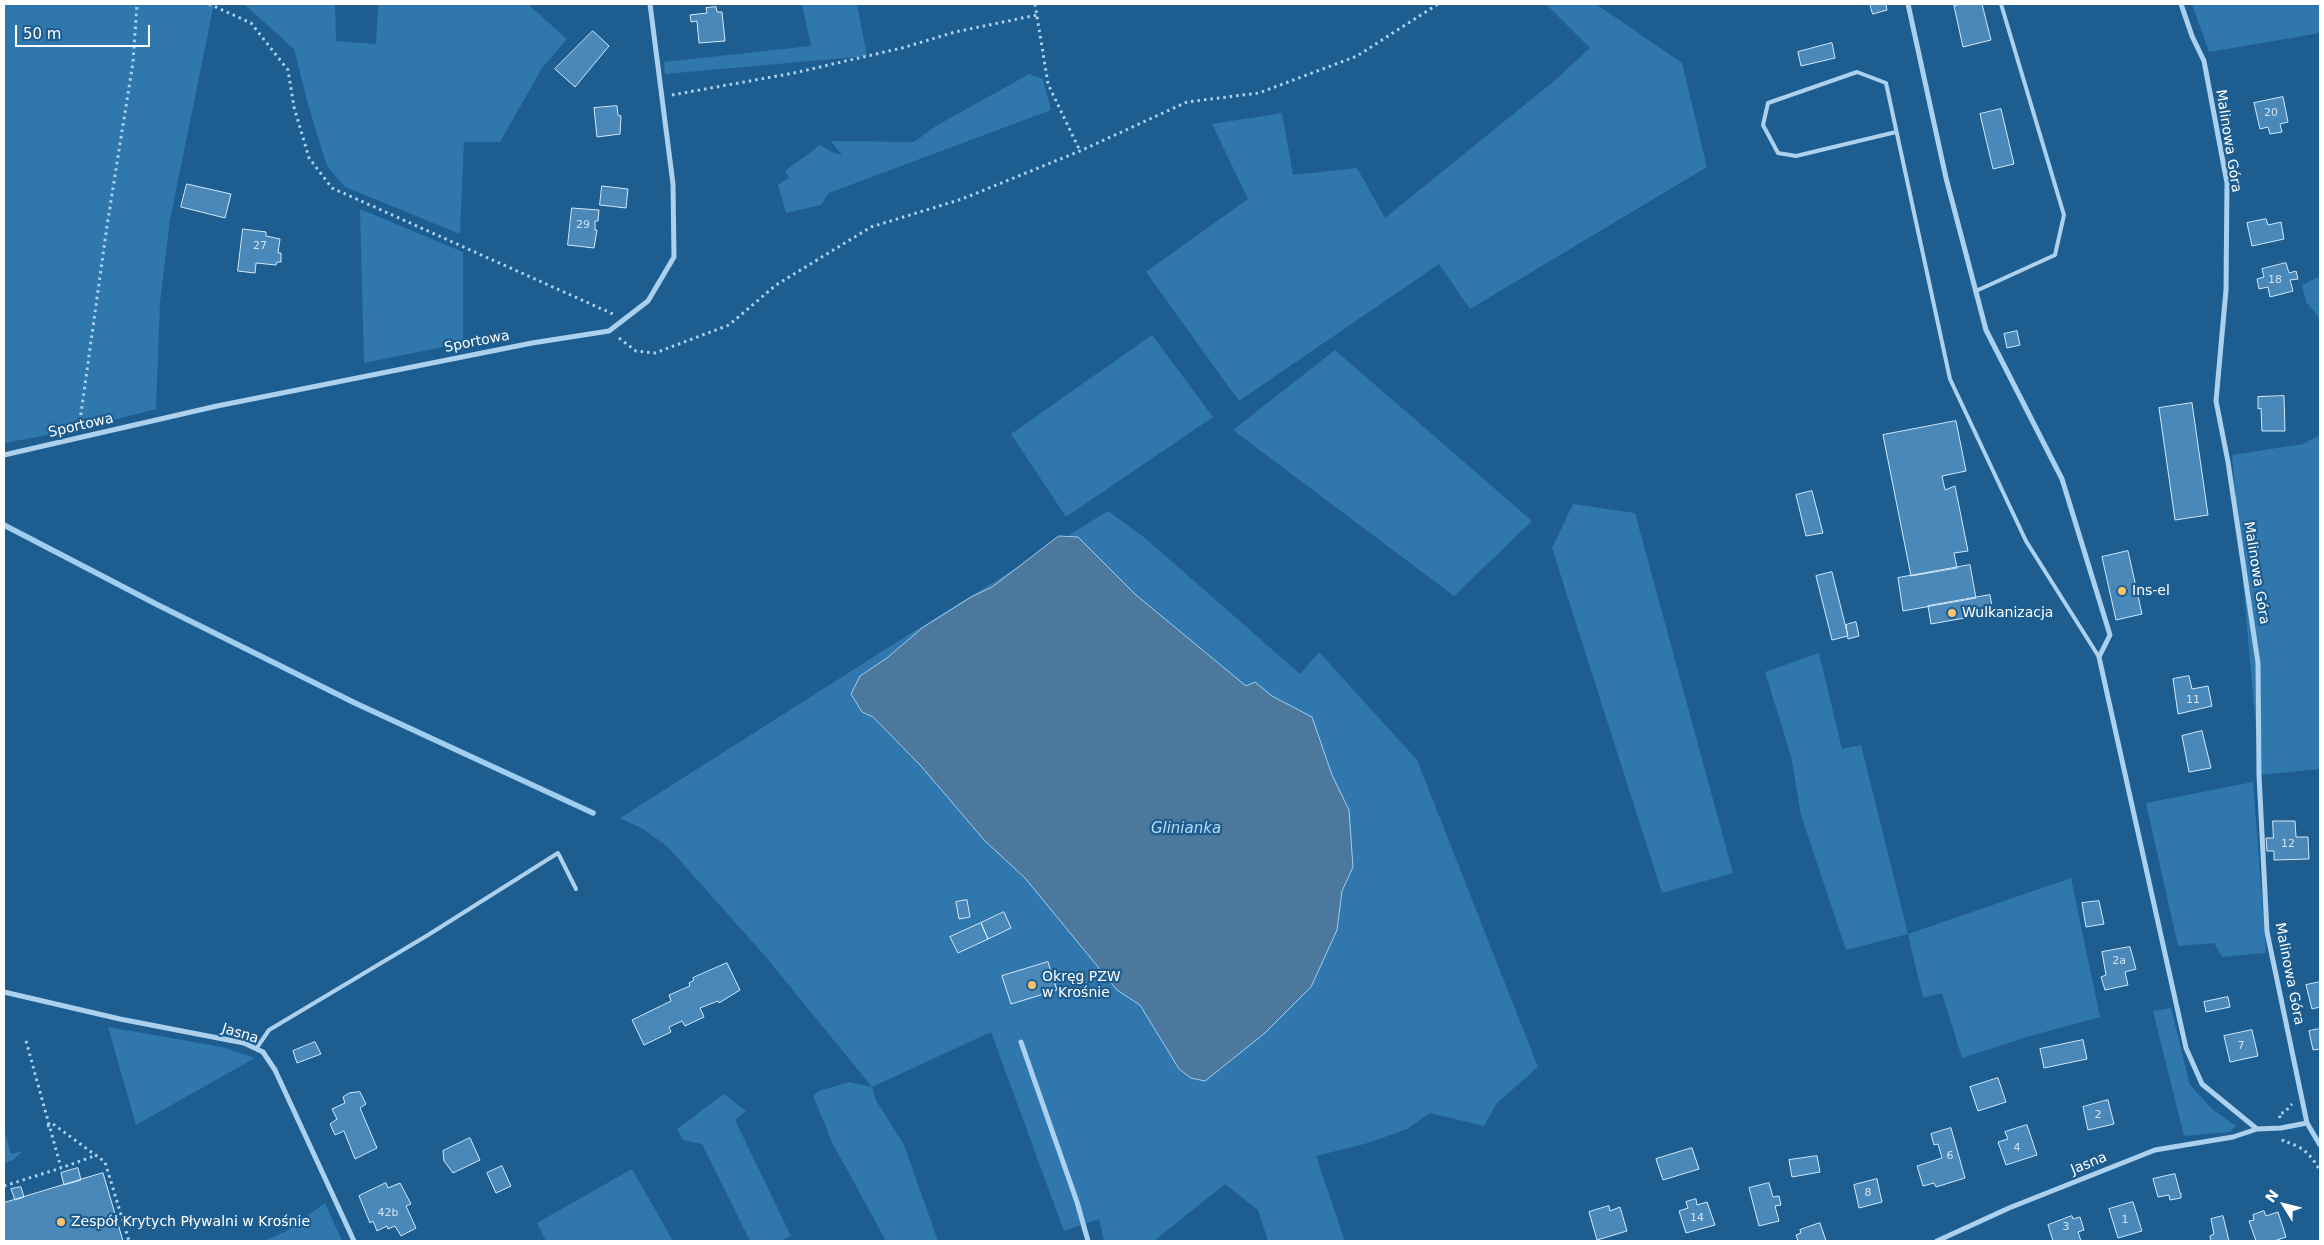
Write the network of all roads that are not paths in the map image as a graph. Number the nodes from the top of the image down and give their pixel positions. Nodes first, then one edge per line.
1 (650, 4) edge
2 (1908, 4) edge
3 (2001, 4) edge
4 (2181, 4) edge
5 (1896, 132) junction
6 (1976, 292) junction
7 (4, 455) edge
8 (2099, 657) junction
9 (576, 889) dead end
10 (5, 992) edge
11 (1021, 1042) dead end
12 (256, 1049) junction
13 (2307, 1122) junction
14 (2257, 1129) junction
15 (2320, 1145) edge
16 (354, 1241) edge
17 (1088, 1241) edge
18 (1937, 1241) edge

1 - 7 street, Sportowa
2 - 6 street
3 - 6 lane
4 - 13 street, Malinowa Góra
5 - 5 lane
5 - 8 lane
6 - 8 street
8 - 14 street
9 - 12 lane
10 - 12 street, Jasna
11 - 17 street
12 - 16 street, Jasna
13 - 14 street, Jasna
13 - 15 street, Malinowa Góra
14 - 18 street, Jasna

